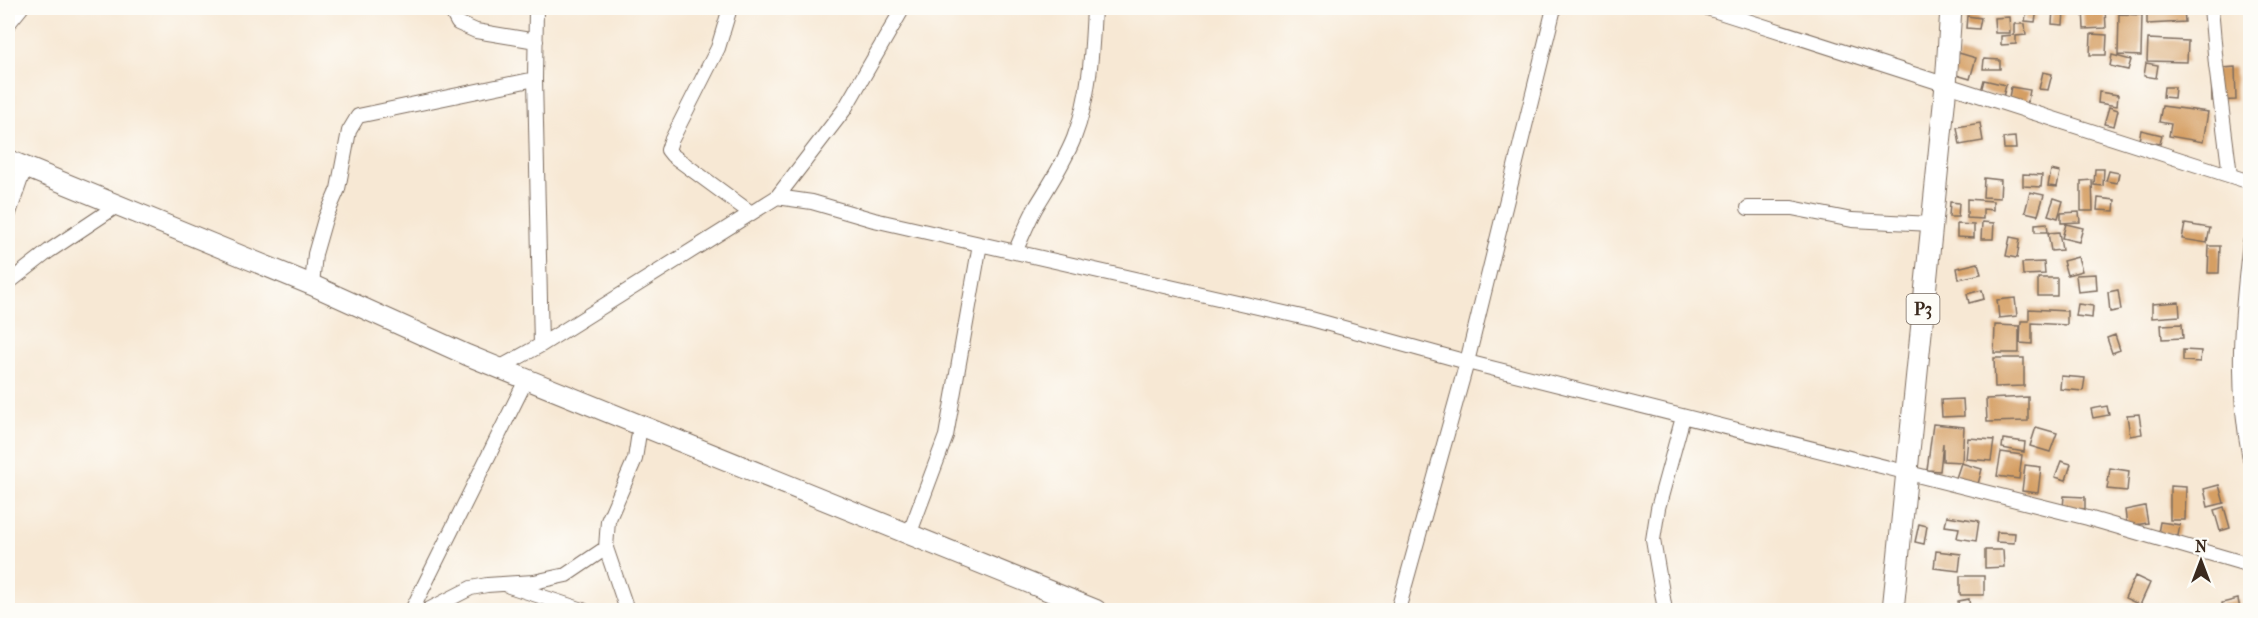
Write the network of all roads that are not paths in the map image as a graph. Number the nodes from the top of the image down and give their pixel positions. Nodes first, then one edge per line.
1 (21, 8) edge
2 (450, 8) edge
3 (536, 8) edge
4 (730, 8) edge
5 (903, 8) edge
6 (1094, 8) edge
7 (1554, 8) edge
8 (1707, 8) edge
9 (1951, 8) edge
10 (2211, 8) edge
11 (8, 24) edge
12 (536, 41) junction
13 (535, 79) junction
14 (1946, 85) junction
15 (16, 164) edge
16 (2230, 175) junction
17 (2250, 182) edge
18 (777, 197) junction
19 (118, 205) junction
20 (1748, 208) dead end
21 (751, 213) junction
22 (8, 216) edge
23 (1932, 224) junction
24 (2250, 242) edge
25 (980, 244) junction
26 (1015, 252) junction
27 (8, 283) edge
28 (312, 285) junction
29 (542, 345) junction
30 (1467, 362) junction
31 (499, 368) junction
32 (526, 380) junction
33 (1683, 417) junction
34 (640, 426) junction
35 (2250, 459) edge
36 (1906, 474) junction
37 (909, 535) junction
38 (606, 548) junction
39 (2250, 565) edge
40 (502, 584) junction
41 (412, 610) edge
42 (428, 610) edge
43 (583, 610) edge
44 (627, 610) edge
45 (1095, 610) edge
46 (1398, 610) edge
47 (1665, 610) edge
48 (1893, 610) edge

1 - 11 street
2 - 12 street
3 - 12 street
4 - 21 street
5 - 18 street
6 - 26 street
7 - 30 street
8 - 14 street
9 - 14 main road, P3
10 - 16 street
12 - 13 street
13 - 28 street
13 - 29 street
14 - 16 street
14 - 23 main road, P3
15 - 19 main road
15 - 22 street
16 - 17 street
18 - 21 street
18 - 25 street
19 - 27 street
19 - 28 main road
20 - 23 street
21 - 29 street
23 - 36 main road, P3
24 - 35 street
25 - 26 street
25 - 37 street
26 - 30 street
28 - 31 main road
29 - 31 street
30 - 33 street
30 - 46 street
31 - 32 main road
32 - 34 main road
32 - 41 street
33 - 36 street
33 - 47 street
34 - 37 main road
34 - 38 street
36 - 39 street
36 - 48 main road, P3
37 - 45 main road
38 - 40 street
38 - 44 street
40 - 42 street
40 - 43 street

